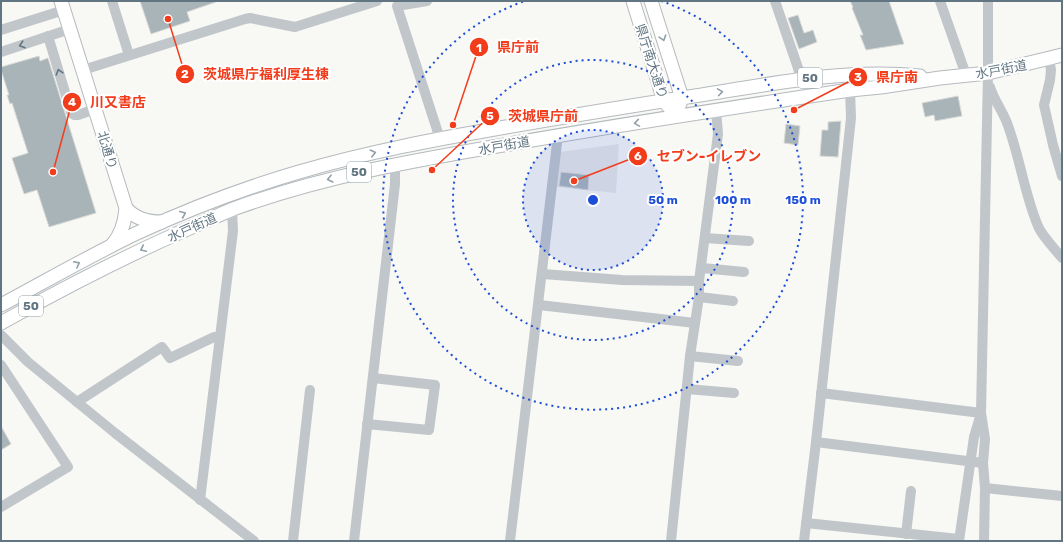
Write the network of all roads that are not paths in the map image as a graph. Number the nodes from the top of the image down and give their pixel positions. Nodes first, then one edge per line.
1 (112, 1) edge
2 (377, 1) edge
3 (427, 1) edge
4 (633, 1) edge
5 (651, 1) edge
6 (775, 1) edge
7 (940, 1) edge
8 (988, 1) edge
9 (63, 6) edge
10 (70, 29) junction
11 (1, 30) edge
12 (48, 36) junction
13 (1, 52) edge
14 (1062, 55) edge
15 (129, 56) junction
16 (1049, 59) junction
17 (83, 70) junction
18 (966, 75) junction
19 (988, 76) junction
20 (800, 78) junction
21 (940, 78) junction
22 (850, 90) junction
23 (682, 98) junction
24 (664, 101) junction
25 (95, 109) junction
26 (716, 110) junction
27 (675, 117) junction
28 (558, 135) junction
29 (440, 139) junction
30 (411, 145) junction
31 (413, 161) junction
32 (395, 164) junction
33 (1062, 176) edge
34 (126, 208) junction
35 (232, 210) junction
36 (165, 221) junction
37 (705, 238) junction
38 (749, 242) dead end
39 (110, 247) junction
40 (1062, 258) edge
41 (702, 268) junction
42 (744, 272) dead end
43 (543, 274) junction
44 (700, 281) junction
45 (699, 297) junction
46 (733, 301) dead end
47 (1, 305) edge
48 (539, 305) junction
49 (1, 323) edge
50 (695, 323) junction
51 (1, 335) edge
52 (220, 337) junction
53 (690, 356) junction
54 (738, 361) dead end
55 (1, 365) edge
56 (373, 378) junction
57 (687, 389) junction
58 (310, 390) dead end
59 (734, 393) dead end
60 (821, 393) junction
61 (77, 402) junction
62 (981, 413) junction
63 (367, 424) junction
64 (816, 442) junction
65 (971, 461) junction
66 (983, 463) junction
67 (985, 488) junction
68 (911, 491) dead end
69 (1062, 496) edge
70 (200, 500) junction
71 (1, 507) edge
72 (806, 523) junction
73 (906, 534) junction
74 (959, 540) edge
75 (254, 541) edge
76 (292, 541) edge
77 (354, 541) edge
78 (510, 541) edge
79 (671, 541) edge
80 (804, 541) edge
81 (984, 541) edge

1 - 15 street
2 - 15 street
3 - 29 street
4 - 24 main road, 県庁南大通り
5 -> 23 main road, 県庁南大通り
6 - 20 street
7 - 18 street
8 - 19 street
9 - 10 main road, 北通り
9 - 11 street
10 - 12 street
10 - 17 main road, 北通り
12 -> 13 street
25 -> 12 street
14 - 16 main road, 水戸街道 / 50
15 - 17 street
16 - 19 main road, 水戸街道 / 50
16 - 33 street
17 - 25 main road, 北通り
18 - 19 main road, 水戸街道 / 50
18 - 21 main road, 水戸街道 / 50
19 - 40 street
19 - 62 street
20 - 21 main road, 水戸街道 / 50
23 -> 20 main road, 水戸街道 / 50
21 - 22 main road, 水戸街道 / 50
22 - 26 main road, 水戸街道 / 50
22 - 60 street
23 - 24 main road, 水戸街道 / 50
23 - 27 main road, 県庁南大通り
24 - 27 main road, 県庁南大通り
24 - 29 main road, 水戸街道 / 50
25 - 34 main road, 北通り
26 - 27 main road, 水戸街道 / 50
26 - 37 street
27 -> 28 main road, 水戸街道 / 50
28 - 31 main road, 水戸街道 / 50
28 - 43 street
29 - 30 main road, 水戸街道 / 50
30 - 31 main road
36 -> 30 main road, 水戸街道 / 50
31 - 32 main road, 水戸街道 / 50
32 -> 35 main road, 水戸街道 / 50
32 - 56 street
34 - 36 main road
34 - 39 main road
35 -> 49 main road, 水戸街道 / 50
35 - 52 street
36 - 39 main road, 水戸街道 / 50
37 - 38 street
37 - 41 street
47 -> 39 main road, 水戸街道 / 50
41 - 42 street
41 - 44 street
43 - 44 street
43 - 48 street
44 - 45 street
45 - 46 street
45 - 50 street
48 - 50 street
48 - 78 street
50 - 53 street
51 - 61 street
52 - 61 street
52 - 70 street
53 - 54 street
53 - 57 street
55 - 71 street
56 - 63 street
56 - 63 street
57 - 59 street
57 - 79 street
58 - 76 street
60 - 62 street
60 - 64 street
61 - 70 street
62 - 65 street
62 - 66 street
63 - 77 street
64 - 65 street
64 - 72 street
65 - 66 street
65 - 74 street
66 - 67 street
67 - 69 street
67 - 81 street
68 - 73 street
70 - 75 street
72 - 73 street
72 - 80 street
73 - 74 street

